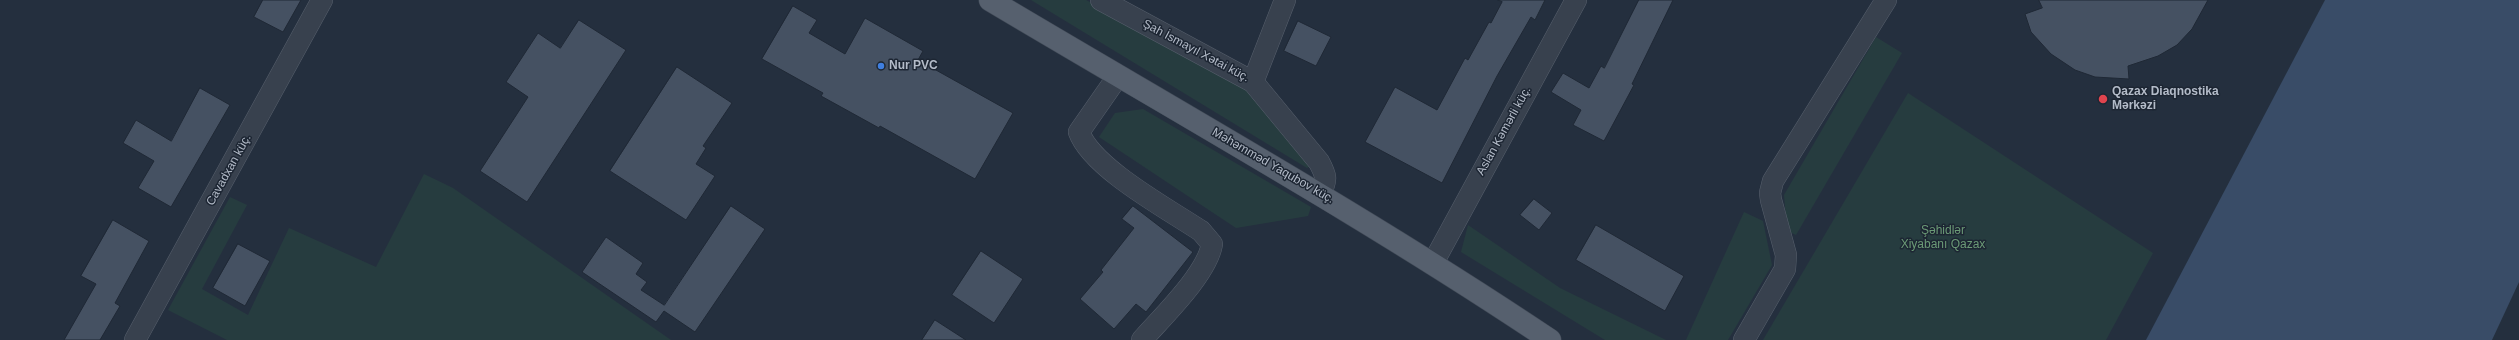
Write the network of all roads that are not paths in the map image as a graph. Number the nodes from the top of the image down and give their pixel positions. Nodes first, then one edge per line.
1 (322, 0) edge
2 (990, 0) edge
3 (1101, 0) edge
4 (1285, 0) edge
5 (1576, 0) edge
6 (1886, 0) edge
7 (1118, 76) junction
8 (1253, 82) junction
9 (1320, 193) junction
10 (1433, 263) junction
11 (1545, 339) edge
12 (135, 340) edge
13 (1142, 340) edge
14 (1744, 340) edge

1 - 12 street, Cavadxan küç.
2 - 7 main road, Məhəmməd Yaqubov küç.
3 - 8 street, Şah İsmayıl Xətai küç.
4 - 8 street
5 - 10 street, Aslan Kəmərli küç.
6 - 14 street
7 - 9 main road, Məhəmməd Yaqubov küç.
7 - 13 street
8 - 9 street, Şah İsmayıl Xətai küç.
9 - 10 main road, Məhəmməd Yaqubov küç.
10 - 11 main road, Məhəmməd Yaqubov küç.

